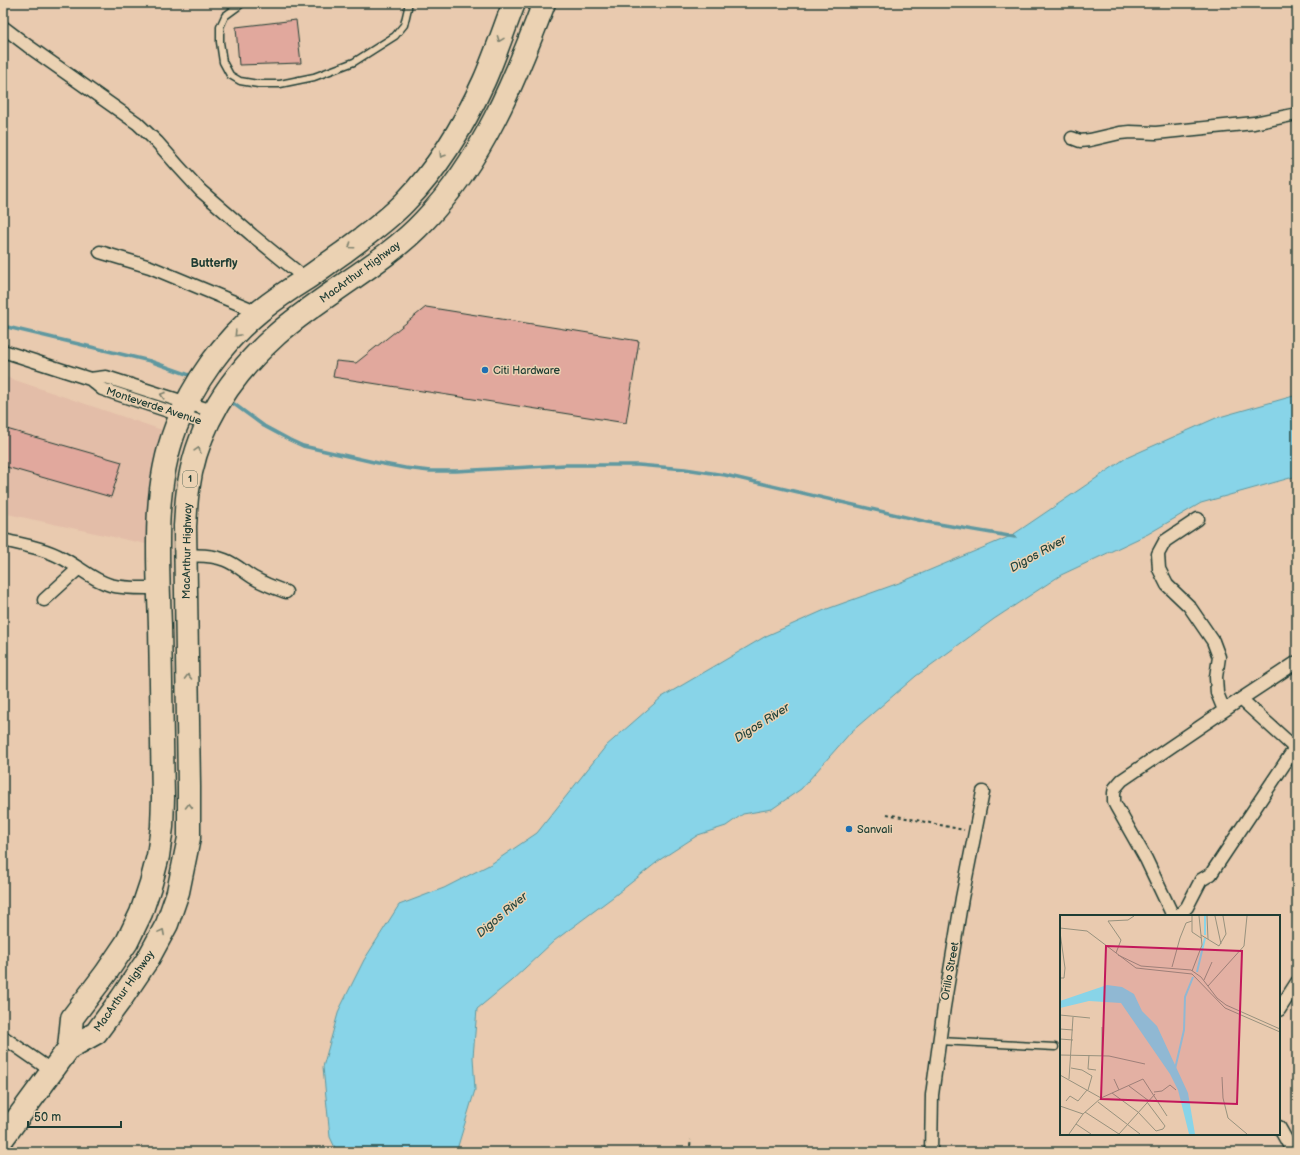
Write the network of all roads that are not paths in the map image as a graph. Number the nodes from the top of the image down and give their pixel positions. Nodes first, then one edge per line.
1 (408, 3) edge
2 (514, 3) edge
3 (544, 3) edge
4 (240, 5) dead end
5 (3, 26) edge
6 (1297, 114) edge
7 (1072, 138) dead end
8 (100, 252) dead end
9 (306, 279) junction
10 (258, 312) junction
11 (3, 351) edge
12 (184, 409) junction
13 (210, 417) junction
14 (1198, 519) dead end
15 (4, 544) edge
16 (185, 556) junction
17 (79, 568) junction
18 (159, 588) junction
19 (286, 592) dead end
20 (44, 600) dead end
21 (1297, 662) edge
22 (1241, 699) junction
23 (1224, 710) junction
24 (1296, 749) edge
25 (983, 792) dead end
26 (1173, 915) edge
27 (1179, 915) edge
28 (1297, 982) edge
29 (1280, 1008) edge
30 (3, 1037) edge
31 (939, 1041) junction
32 (1055, 1047) dead end
33 (69, 1048) junction
34 (52, 1071) junction
35 (1280, 1129) edge
36 (3, 1138) edge
37 (1291, 1151) edge
38 (931, 1152) edge

1 - 4 lane
2 -> 9 highway
3 - 13 highway, MacArthur Highway / 1
5 - 9 street
6 - 7 street
8 - 10 street
9 - 10 highway
10 -> 12 highway
11 - 12 street, Monteverde Avenue
12 - 13 street, Monteverde Avenue
12 - 18 highway
16 -> 13 highway, MacArthur Highway / 1
14 - 23 street
15 - 17 street
16 - 19 street
33 -> 16 highway, MacArthur Highway / 1
17 - 18 street
17 - 20 street
18 - 33 highway
21 - 22 street
22 - 23 street
22 - 24 street
23 - 26 street
24 - 27 street
25 - 31 street, Orillo Street
28 - 29 street
30 - 34 street
31 - 32 lane
31 - 38 street, Orillo Street
33 - 34 highway, MacArthur Highway / 1
34 - 36 highway, MacArthur Highway / 1
35 - 37 street

